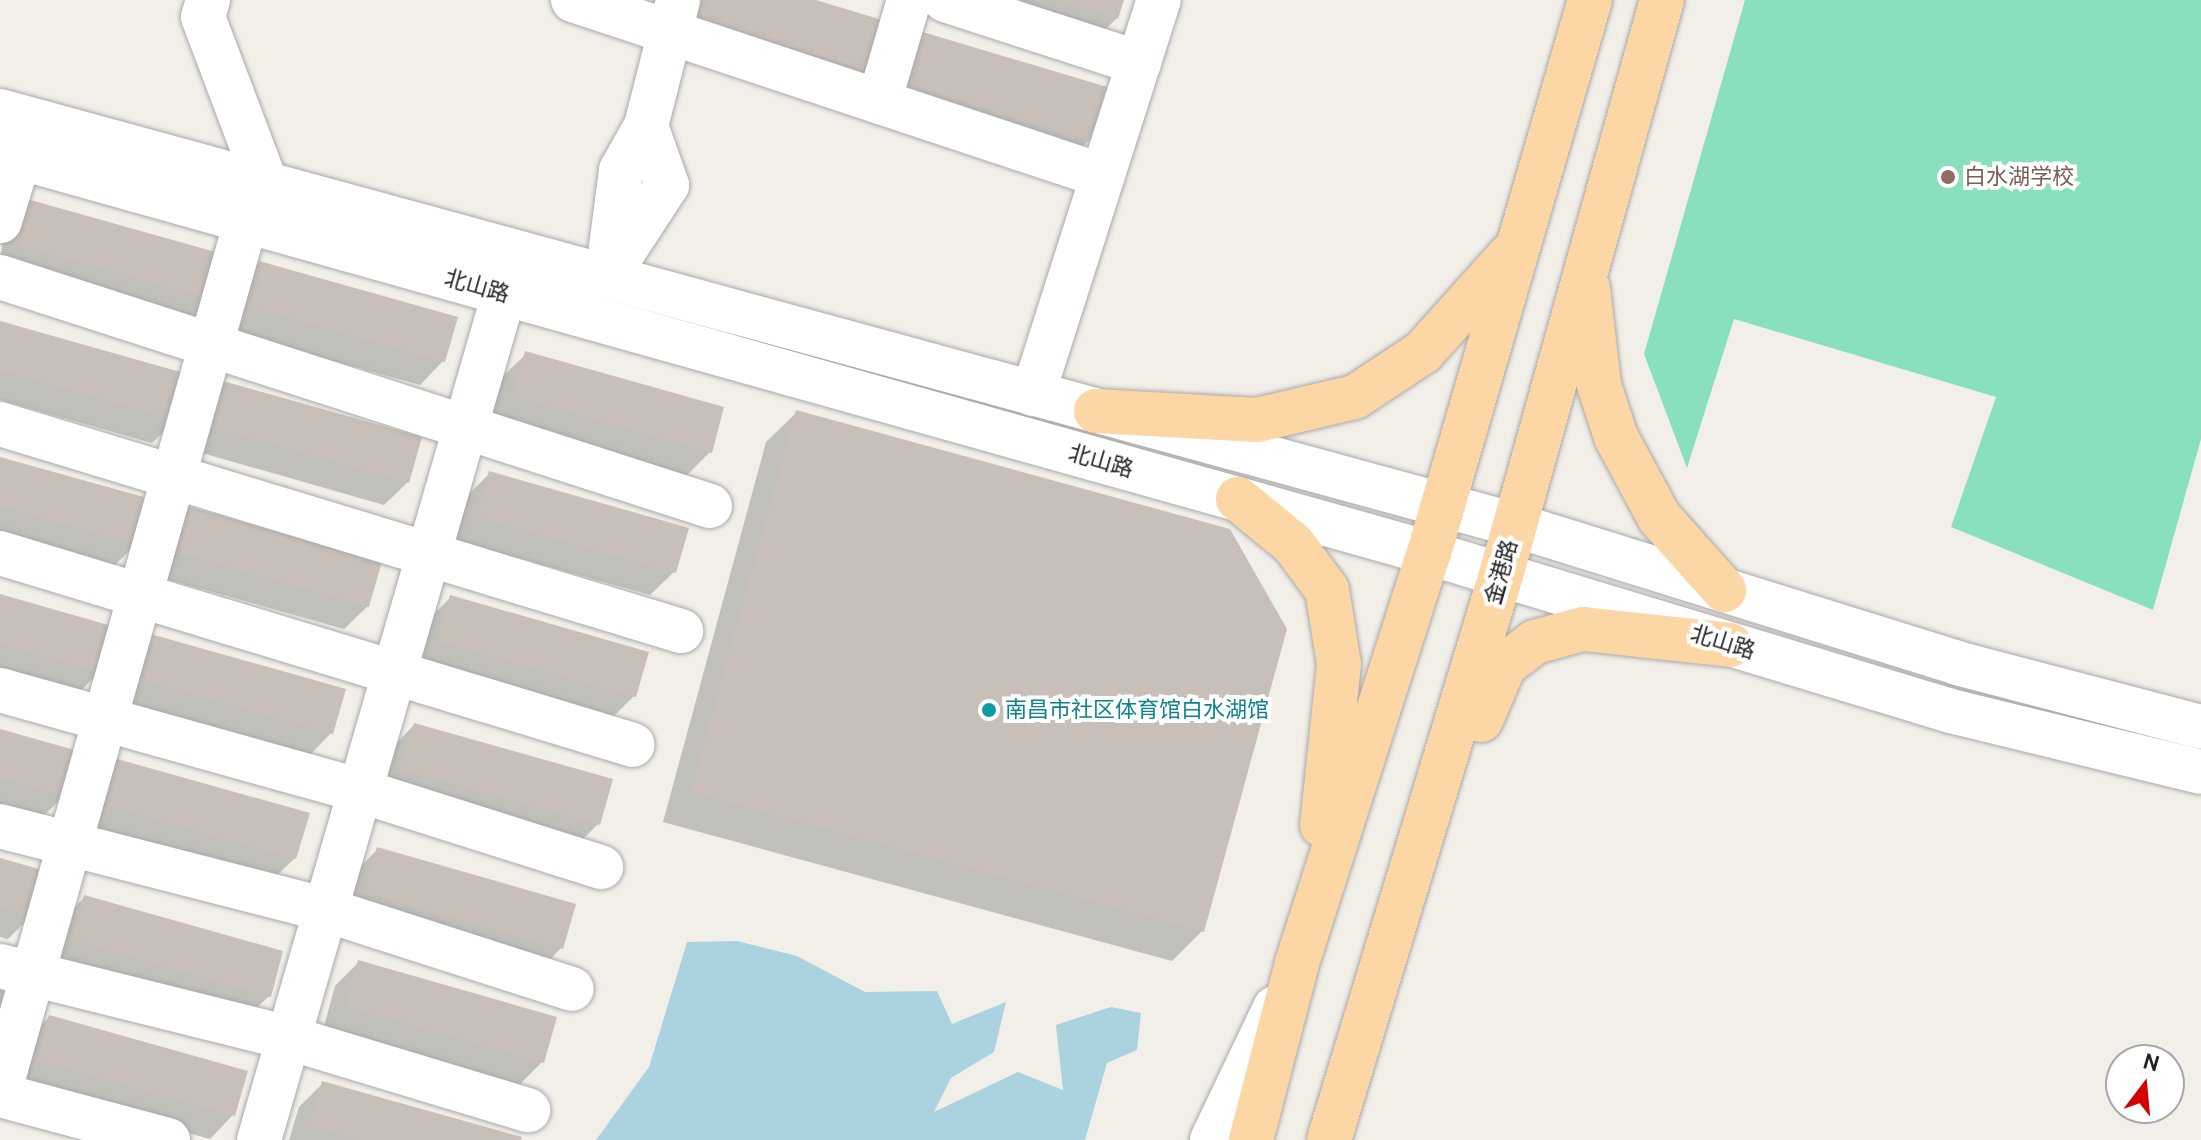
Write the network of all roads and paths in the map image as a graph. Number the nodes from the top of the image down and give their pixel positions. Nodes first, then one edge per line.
1 (208, 0) edge
2 (573, 0) edge
3 (909, 0) edge
4 (945, 0) edge
5 (1159, 0) edge
6 (1662, 0) edge
7 (1579, 2) edge
8 (674, 16) edge
9 (1139, 63) junction
10 (879, 102) junction
11 (0, 111) edge
12 (9, 155) edge
13 (1103, 176) junction
14 (256, 202) junction
15 (0, 221) edge
16 (1517, 248) junction
17 (1586, 265) junction
18 (0, 277) edge
19 (607, 277) junction
20 (504, 294) junction
21 (210, 345) junction
22 (1033, 394) junction
23 (1096, 411) junction
24 (0, 424) edge
25 (465, 428) junction
26 (173, 477) junction
27 (1238, 499) junction
28 (710, 506) dead end
29 (1442, 506) junction
30 (1515, 525) junction
31 (0, 553) edge
32 (1429, 553) junction
33 (429, 554) junction
34 (1501, 575) junction
35 (1724, 590) junction
36 (140, 594) junction
37 (681, 631) dead end
38 (1730, 645) junction
39 (395, 670) junction
40 (0, 690) edge
41 (105, 719) junction
42 (2201, 727) edge
43 (633, 745) dead end
44 (2201, 772) edge
45 (361, 791) junction
46 (0, 826) edge
47 (70, 844) junction
48 (601, 867) dead end
49 (326, 910) junction
50 (1312, 916) junction
51 (1396, 922) junction
52 (1297, 963) junction
53 (16, 970) edge
54 (572, 989) dead end
55 (289, 1038) junction
56 (0, 1093) edge
57 (528, 1110) dead end
58 (168, 1140) edge
59 (259, 1140) edge
60 (1212, 1140) edge
61 (1251, 1140) edge
62 (1329, 1140) edge

1 - 14 street
2 - 8 street
3 - 10 street
4 - 9 street
5 - 9 street
6 - 17 main road, 金港路
7 - 16 main road
8 - 10 street
8 - 19 street
9 - 13 street
10 - 13 street
11 - 14 street, 北山路
12 - 14 street, 北山路
12 - 15 street
13 - 22 street
14 - 19 street, 北山路
14 - 20 street, 北山路
14 - 21 street
16 - 23 main road
16 - 29 main road
17 - 30 main road, 金港路
17 - 35 main road
18 - 21 street
19 - 22 street, 北山路
20 - 25 street
20 - 27 street, 北山路
21 - 25 street
21 - 26 street
22 - 23 street, 北山路
23 - 29 street, 北山路
24 - 26 street
25 - 28 street
25 - 33 street
26 - 33 street
26 - 36 street
27 - 32 street, 北山路
27 - 50 main road
29 - 30 street, 北山路
29 - 32 main road
30 - 34 main road, 金港路
30 - 35 street, 北山路
31 - 36 street
32 - 34 street, 北山路
32 - 50 main road
33 - 37 street
33 - 39 street
34 - 38 street, 北山路
34 - 51 main road, 金港路
35 - 42 street, 北山路
36 - 39 street
36 - 41 street
38 - 44 street, 北山路
38 - 51 main road
39 - 43 street
39 - 45 street
40 - 41 street
41 - 45 street
41 - 47 street
45 - 48 street
45 - 49 street
46 - 47 street
47 - 49 street
47 - 53 street
49 - 54 street
49 - 55 street
50 - 52 main road
51 - 62 main road, 金港路
52 - 60 street
52 - 61 main road
53 - 55 street
53 - 56 street
55 - 57 street
55 - 59 street
56 - 58 street

